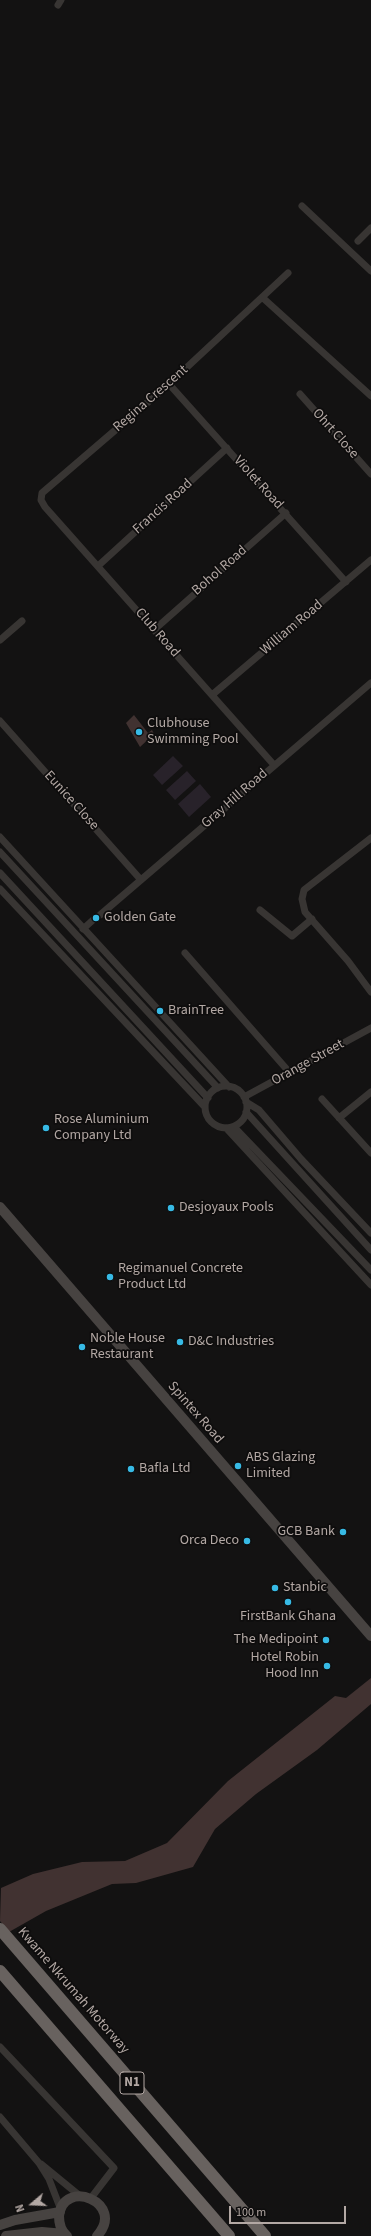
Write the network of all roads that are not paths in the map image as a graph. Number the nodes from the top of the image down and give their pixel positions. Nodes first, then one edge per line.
1 (302, 206) dead end
2 (371, 228) edge
3 (358, 241) dead end
4 (371, 271) edge
5 (288, 273) dead end
6 (263, 298) junction
7 (169, 384) junction
8 (300, 394) dead end
9 (371, 396) edge
10 (227, 448) junction
11 (371, 474) edge
12 (41, 500) joint
13 (286, 513) junction
14 (371, 560) edge
15 (98, 566) junction
16 (346, 582) junction
17 (22, 621) dead end
18 (154, 630) junction
19 (0, 640) edge
20 (371, 683) edge
21 (212, 695) junction
22 (0, 721) edge
23 (274, 765) junction
24 (0, 836) edge
25 (371, 838) edge
26 (0, 852) edge
27 (0, 873) edge
28 (141, 880) junction
29 (0, 889) edge
30 (260, 910) dead end
31 (100, 915) dead end
32 (312, 919) junction
33 (93, 920) dead end
34 (83, 929) junction
35 (185, 953) dead end
36 (371, 992) edge
37 (371, 1028) edge
38 (290, 1073) junction
39 (229, 1087) junction
40 (218, 1088) junction
41 (371, 1092) edge
42 (208, 1098) junction
43 (245, 1099) junction
44 (322, 1099) dead end
45 (205, 1107) junction
46 (246, 1112) junction
47 (339, 1118) junction
48 (234, 1127) junction
49 (226, 1128) junction
50 (371, 1153) edge
51 (0, 1206) edge
52 (371, 1233) edge
53 (371, 1250) edge
54 (371, 1270) edge
55 (371, 1284) edge
56 (371, 1636) edge
57 (0, 1929) edge
58 (0, 1971) edge
59 (0, 2047) edge
60 (0, 2117) edge
61 (39, 2163) junction
62 (80, 2196) junction
63 (91, 2198) junction
64 (60, 2211) junction
65 (0, 2225) edge
66 (102, 2233) edge
67 (66, 2235) edge
68 (6, 2236) edge
69 (229, 2236) edge
70 (265, 2236) edge

1 - 4 street
2 - 3 street
5 - 6 street, Regina Crescent
6 - 7 street, Regina Crescent
6 - 9 street
7 - 10 street, Violet Road
7 - 12 street, Regina Crescent
8 - 11 street, Ohrt Close
10 - 13 street, Violet Road
10 - 15 street, Francis Road
12 - 15 street, Club Road
13 - 16 street, Violet Road
13 - 18 street, Bohol Road
14 - 16 street, William Road
15 - 18 street, Club Road
16 - 21 street, William Road
17 - 19 street
18 - 21 street, Club Road
20 - 23 street, Gray Hill Road
21 - 23 street, Club Road
22 - 28 street, Eunice Close
23 - 28 street, Gray Hill Road
24 - 34 street
25 - 32 street
26 - 40 street
27 - 42 street
28 - 31 street, Gray Hill Road
29 - 45 street
30 - 32 street
32 - 36 street
33 - 34 street
34 - 39 street
35 - 38 street
37 - 38 street, Orange Street
38 - 43 street, Orange Street
39 - 40 street
39 - 43 street
40 - 42 street
41 - 47 street
42 - 45 street
43 - 46 street
43 - 52 street
44 - 47 street
45 - 49 street
46 - 48 street
46 - 53 street
47 - 50 street
48 - 49 street
48 - 54 street
49 - 55 street
51 - 56 main road, Spintex Road
57 - 70 highway, Kwame Nkrumah Motorway / N1
58 - 69 highway, N1
59 - 63 street
60 - 61 street
61 - 62 street
61 - 64 street
62 - 63 main road
62 - 64 main road
63 - 66 main road
64 - 65 main road
64 - 67 main road
67 - 68 main road

